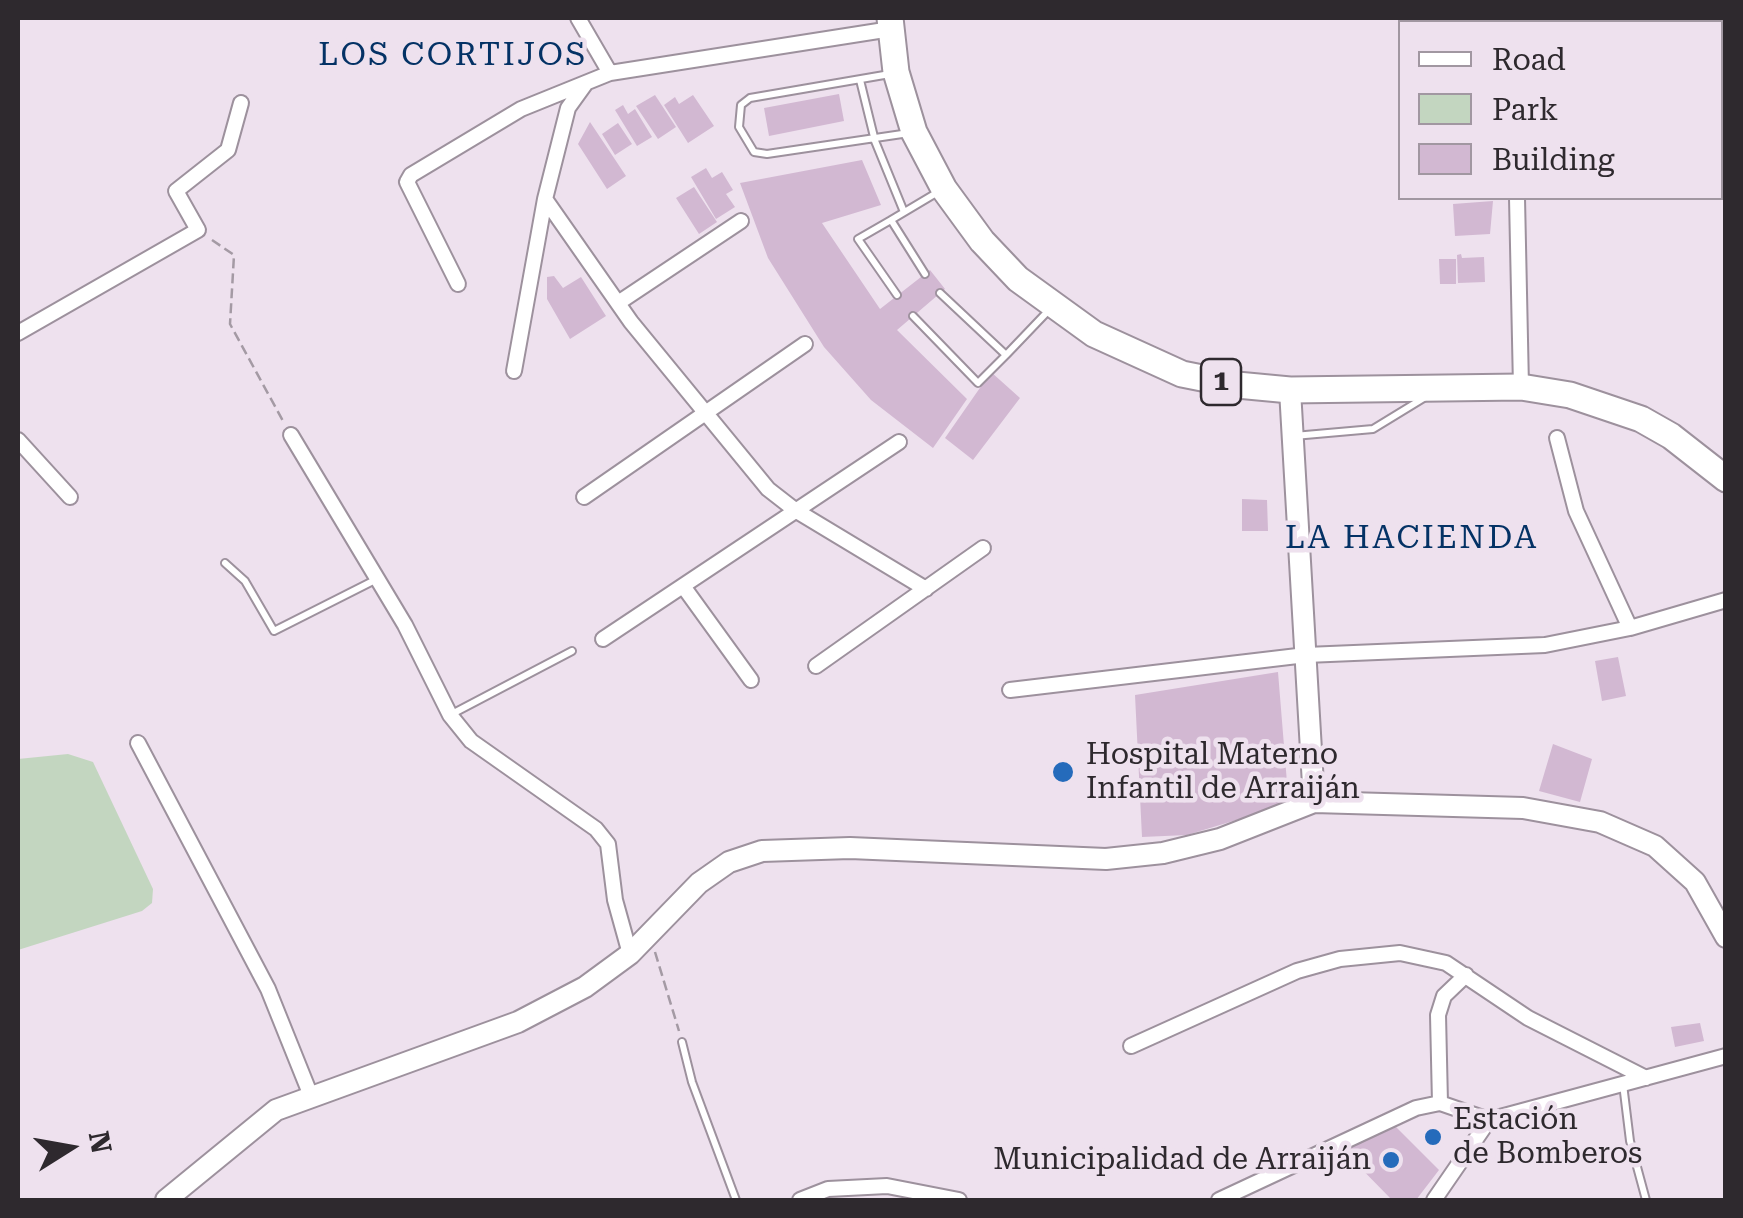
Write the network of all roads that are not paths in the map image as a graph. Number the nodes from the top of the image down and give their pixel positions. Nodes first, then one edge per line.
1 (578, 18) edge
2 (890, 23) edge
3 (896, 72) junction
4 (610, 73) junction
5 (860, 80) junction
6 (587, 82) junction
7 (539, 100) junction
8 (241, 103) dead end
9 (563, 128) junction
10 (914, 132) junction
11 (874, 141) junction
12 (944, 189) junction
13 (545, 200) junction
14 (1518, 200) edge
15 (904, 212) junction
16 (891, 220) junction
17 (741, 221) dead end
18 (925, 274) dead end
19 (458, 284) dead end
20 (940, 294) dead end
21 (897, 296) dead end
22 (618, 304) junction
23 (1052, 306) junction
24 (913, 316) dead end
25 (18, 333) edge
26 (805, 344) dead end
27 (1006, 355) junction
28 (514, 371) dead end
29 (1521, 386) junction
30 (1439, 388) junction
31 (1290, 390) junction
32 (705, 415) junction
33 (292, 435) road end
34 (1293, 436) junction
35 (1558, 438) dead end
36 (18, 440) edge
37 (899, 442) dead end
38 (1726, 479) edge
39 (70, 497) dead end
40 (584, 497) dead end
41 (794, 510) junction
42 (984, 548) dead end
43 (225, 563) dead end
44 (376, 580) junction
45 (683, 586) junction
46 (926, 589) junction
47 (1726, 600) edge
48 (1630, 628) junction
49 (603, 638) dead end
50 (572, 652) dead end
51 (1306, 655) junction
52 (816, 666) dead end
53 (751, 680) dead end
54 (1010, 690) dead end
55 (450, 715) junction
56 (138, 743) dead end
57 (1314, 802) junction
58 (1726, 937) edge
59 (630, 954) junction
60 (1466, 975) junction
61 (682, 1042) road end
62 (1130, 1046) dead end
63 (1726, 1056) edge
64 (1646, 1078) junction
65 (1623, 1083) junction
66 (311, 1096) junction
67 (1440, 1104) junction
68 (1489, 1120) junction
69 (875, 1193) edge
70 (166, 1200) edge
71 (736, 1200) edge
72 (800, 1200) edge
73 (958, 1200) edge
74 (1219, 1200) edge
75 (1434, 1200) edge
76 (1646, 1200) edge

1 - 4 street
2 - 3 highway, 1
2 - 4 street
3 - 5 lane
3 - 10 highway, 1
4 - 6 street
5 - 11 lane
5 - 11 lane
6 - 7 street
6 - 9 street
7 - 9 street
7 - 19 street
8 - 25 street
9 - 13 street
10 - 11 lane
10 - 12 highway, 1
11 - 15 lane
12 - 15 lane
12 - 23 highway, 1
13 - 22 street
13 - 28 street
14 - 29 street
15 - 16 lane
16 - 18 lane
16 - 21 lane
17 - 22 street
20 - 27 lane
22 - 32 street
23 - 27 lane
23 - 31 highway, 1
24 - 27 lane
26 - 32 street
29 - 30 highway, 1
29 - 38 highway, 1
30 - 31 highway, 1
30 - 34 lane
31 - 34 street
32 - 40 street
32 - 41 street
33 - 44 street
34 - 51 street
35 - 48 street
36 - 39 street
37 - 41 street
41 - 45 street
41 - 46 street
42 - 46 street
43 - 44 lane
44 - 55 street
45 - 49 street
45 - 53 street
46 - 52 street
47 - 48 street
48 - 51 street
50 - 55 lane
51 - 54 street
51 - 57 street
55 - 59 street
56 - 66 street
57 - 58 street
57 - 59 street
59 - 66 street
60 - 62 street
60 - 64 street
60 - 67 street
61 - 71 lane
63 - 64 street
64 - 65 street
65 - 68 street
65 - 76 lane
66 - 70 street
67 - 68 street
67 - 74 street
68 - 75 street
69 - 72 street
69 - 73 street

